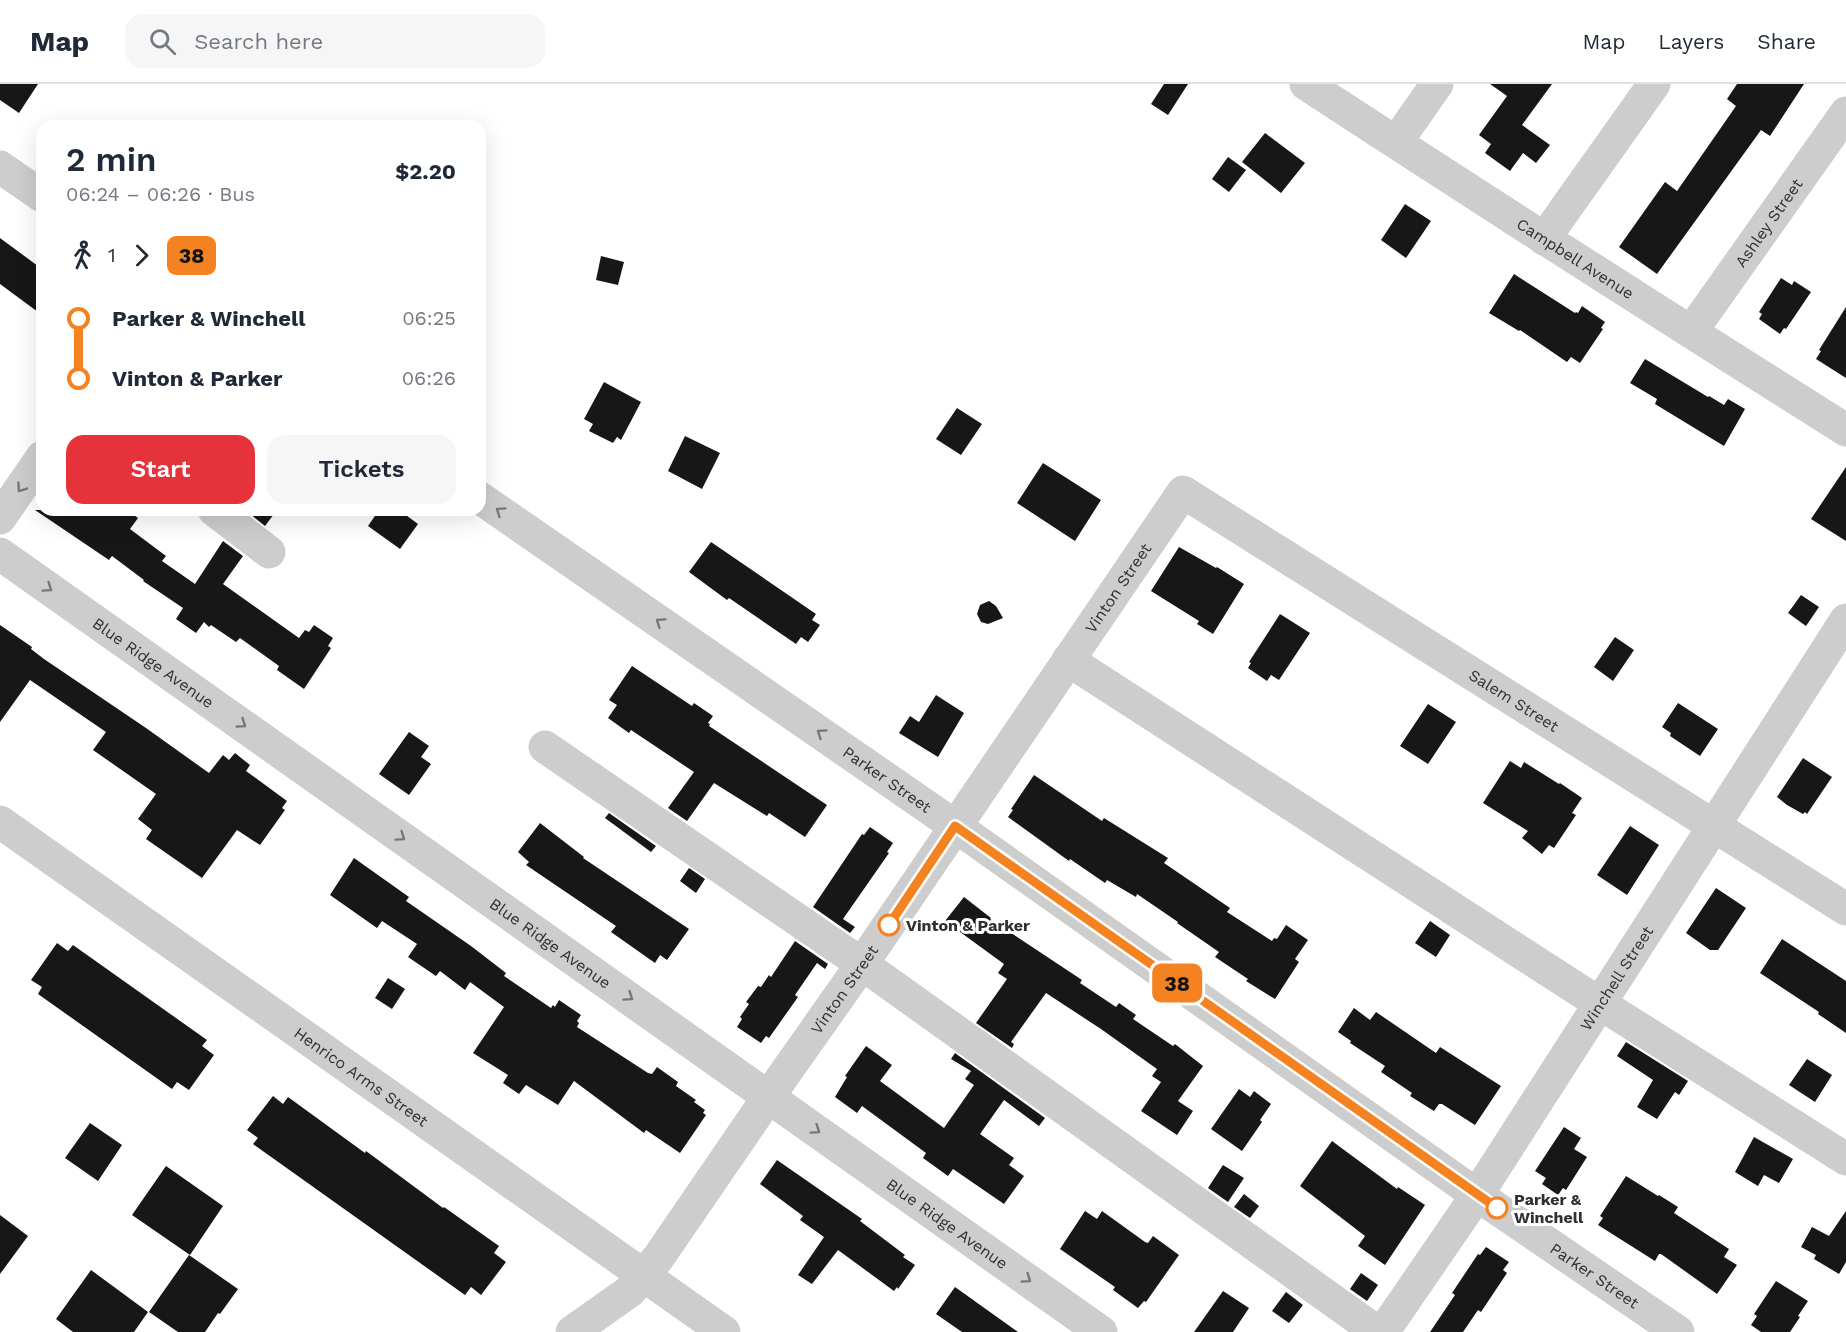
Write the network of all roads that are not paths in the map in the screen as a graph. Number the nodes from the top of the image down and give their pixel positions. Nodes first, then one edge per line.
1 (1306, 84) edge
2 (1437, 84) edge
3 (1654, 84) edge
4 (1846, 113) edge
5 (1397, 141) junction
6 (0, 168) edge
7 (36, 192) edge
8 (1544, 239) junction
9 (1691, 332) junction
10 (1846, 430) edge
11 (36, 466) edge
12 (1183, 492) joint
13 (486, 502) edge
14 (222, 516) edge
15 (0, 518) edge
16 (269, 552) dead end
17 (0, 554) edge
18 (1846, 620) edge
19 (1837, 655) edge
20 (1068, 660) junction
21 (545, 747) dead end
22 (0, 822) edge
23 (955, 826) junction
24 (1715, 826) junction
25 (1846, 909) edge
26 (862, 964) junction
27 (1599, 1003) junction
28 (769, 1096) junction
29 (1846, 1159) edge
30 (1477, 1195) junction
31 (644, 1275) junction
32 (572, 1332) edge
33 (724, 1332) edge
34 (1101, 1332) edge
35 (1377, 1332) edge
36 (1383, 1332) edge
37 (1677, 1332) edge

1 - 5 street, Campbell Avenue
2 - 5 street
3 - 8 street
4 - 9 street, Ashley Street
5 - 8 street, Campbell Avenue
6 - 7 street
8 - 9 street, Campbell Avenue
9 - 10 street, Campbell Avenue
11 -> 15 street
12 - 20 street, Vinton Street
12 - 24 street, Salem Street
23 -> 13 street, Parker Street
14 - 16 street
17 -> 28 street, Blue Ridge Avenue
18 - 19 street, Winchell Street
19 - 24 street, Winchell Street
20 - 23 street, Vinton Street
20 - 27 street
21 - 26 street
22 - 31 street, Henrico Arms Street
23 - 26 street, Vinton Street
23 - 30 street, Parker Street
24 - 25 street, Salem Street
24 - 27 street, Winchell Street
26 - 28 street, Vinton Street
26 - 35 street
27 - 29 street
27 - 30 street, Winchell Street
28 - 31 street, Vinton Street
28 -> 34 street, Blue Ridge Avenue
30 - 36 street, Winchell Street
30 - 37 street, Parker Street
31 - 32 street, Vinton Street
31 - 33 street, Henrico Arms Street

